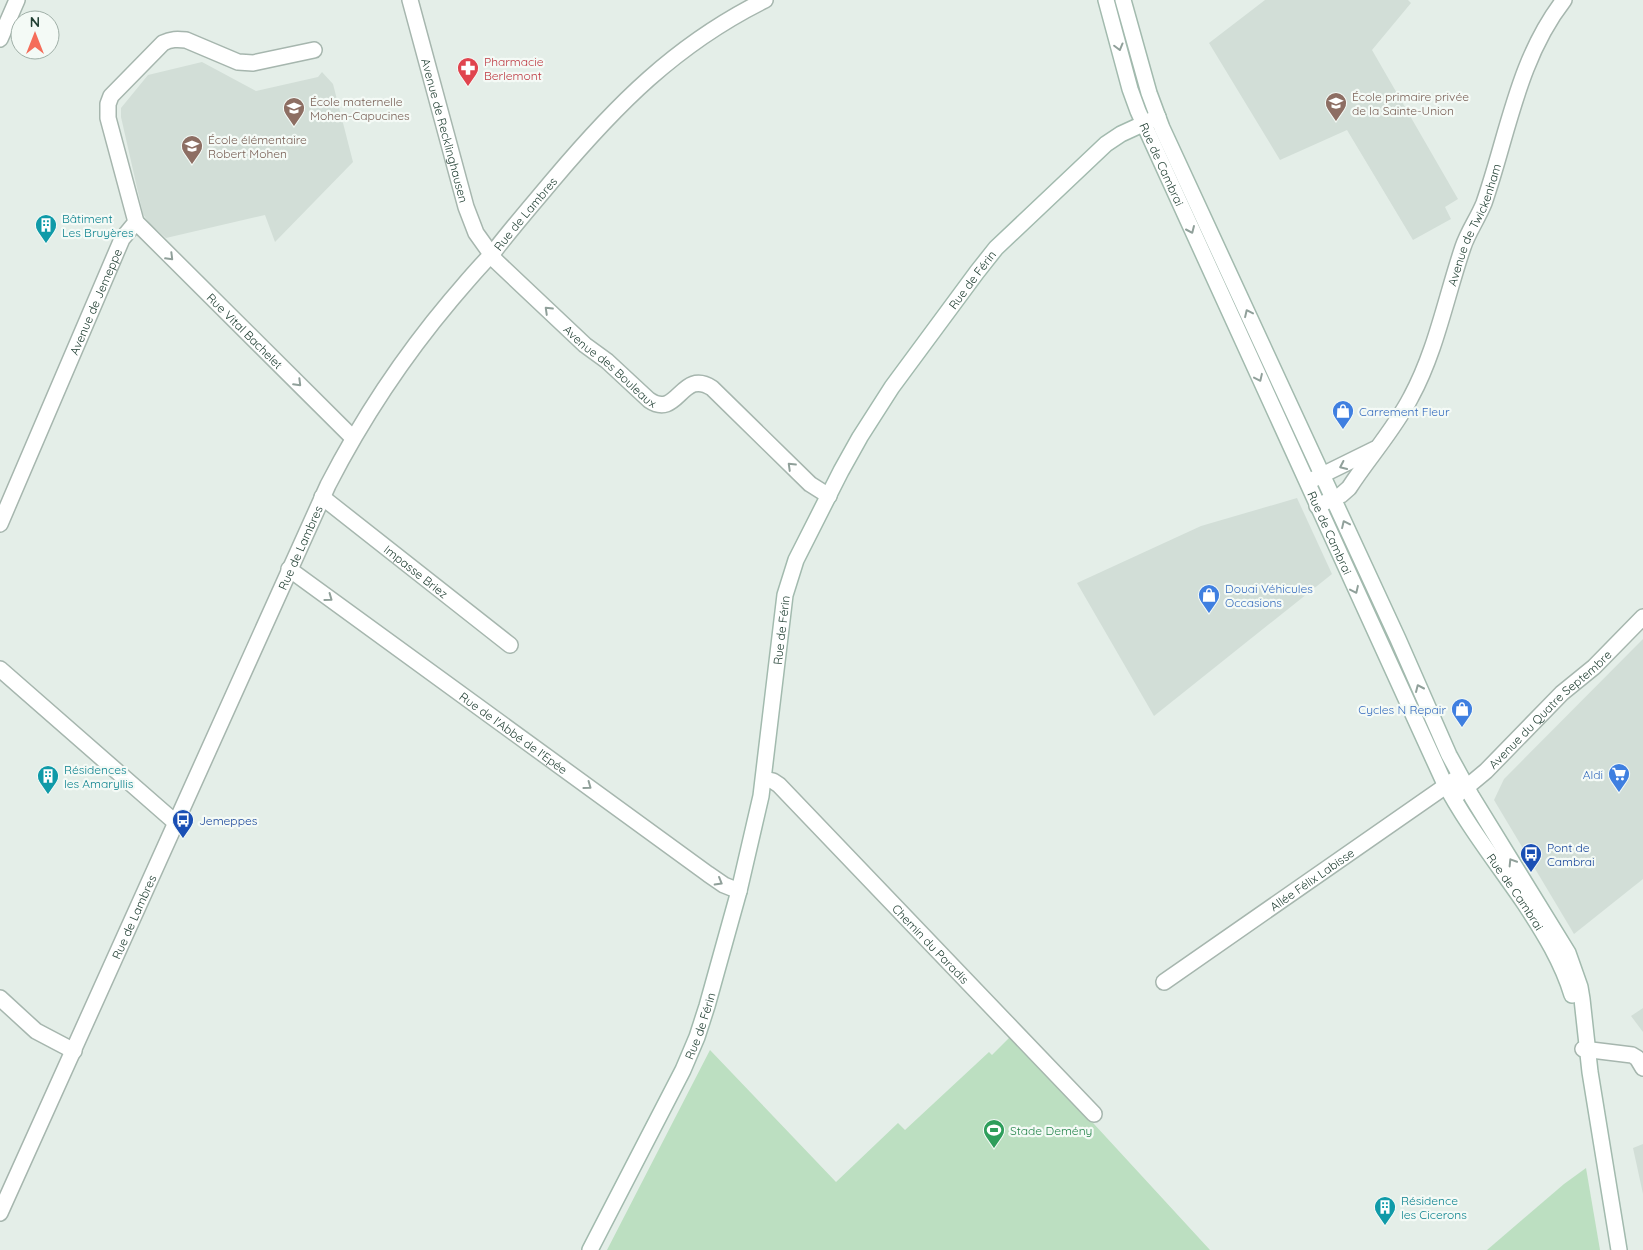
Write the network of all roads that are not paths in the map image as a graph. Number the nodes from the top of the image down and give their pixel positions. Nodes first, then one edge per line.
1 (17, 0) edge
2 (410, 0) edge
3 (766, 0) edge
4 (1106, 0) edge
5 (1123, 0) edge
6 (1564, 0) edge
7 (0, 39) edge
8 (314, 50) dead end
9 (1158, 117) junction
10 (1143, 123) junction
11 (136, 222) junction
12 (492, 254) junction
13 (353, 438) junction
14 (1378, 447) junction
15 (1322, 475) junction
16 (1306, 482) junction
17 (829, 496) junction
18 (322, 497) junction
19 (1333, 498) junction
20 (1317, 506) junction
21 (0, 524) edge
22 (289, 570) junction
23 (1643, 618) edge
24 (510, 645) dead end
25 (0, 669) edge
26 (764, 779) junction
27 (1463, 782) junction
28 (1450, 792) junction
29 (176, 823) junction
30 (739, 891) junction
31 (1164, 982) dead end
32 (0, 998) edge
33 (1585, 1049) junction
34 (74, 1051) junction
35 (1643, 1068) edge
36 (1094, 1114) dead end
37 (0, 1213) edge
38 (590, 1250) edge
39 (1619, 1250) edge

1 - 7 street
2 - 12 street, Avenue de Recklinghausen
3 - 12 street, Rue de Lambres
4 -> 10 street, Rue de Cambrai
5 - 9 street, Rue de Cambrai
6 - 14 street, Avenue de Twickenham
8 - 11 street
9 - 10 street, Rue de Férin
15 -> 9 street, Rue de Cambrai
10 -> 16 street, Rue de Cambrai
10 - 17 street, Rue de Férin
11 -> 13 street, Rue Vital Bachelet
11 - 21 street, Avenue de Jemeppe
12 - 13 street, Rue de Lambres
17 -> 12 street, Avenue des Bouleaux
13 - 18 street, Rue de Lambres
14 -> 15 street, Avenue de Twickenham
14 - 19 street, Avenue de Twickenham
15 - 16 street, Avenue de Twickenham
15 - 19 street, Rue de Cambrai
16 - 20 street, Rue de Cambrai
17 - 26 street, Rue de Férin
18 - 22 street, Rue de Lambres
18 - 24 street, Impasse Briez
19 - 20 street, Avenue de Twickenham
27 -> 19 street, Rue de Cambrai
20 -> 28 street, Rue de Cambrai
22 - 29 street, Rue de Lambres
22 -> 30 street, Rue de l'Abbé de l'Epée
23 - 27 street, Avenue du Quatre Septembre
25 - 29 street
26 - 30 street, Rue de Férin
26 - 36 street, Chemin du Paradis
27 - 28 street, Avenue du Quatre Septembre
33 -> 27 street, Rue de Cambrai
28 - 31 street, Allée Félix Labisse
28 - 33 street, Rue de Cambrai
29 - 34 street, Rue de Lambres
30 - 38 street, Rue de Férin
32 - 34 street
33 - 35 street
33 - 39 street, Rue de Cambrai
34 - 37 street, Rue de Lambres

